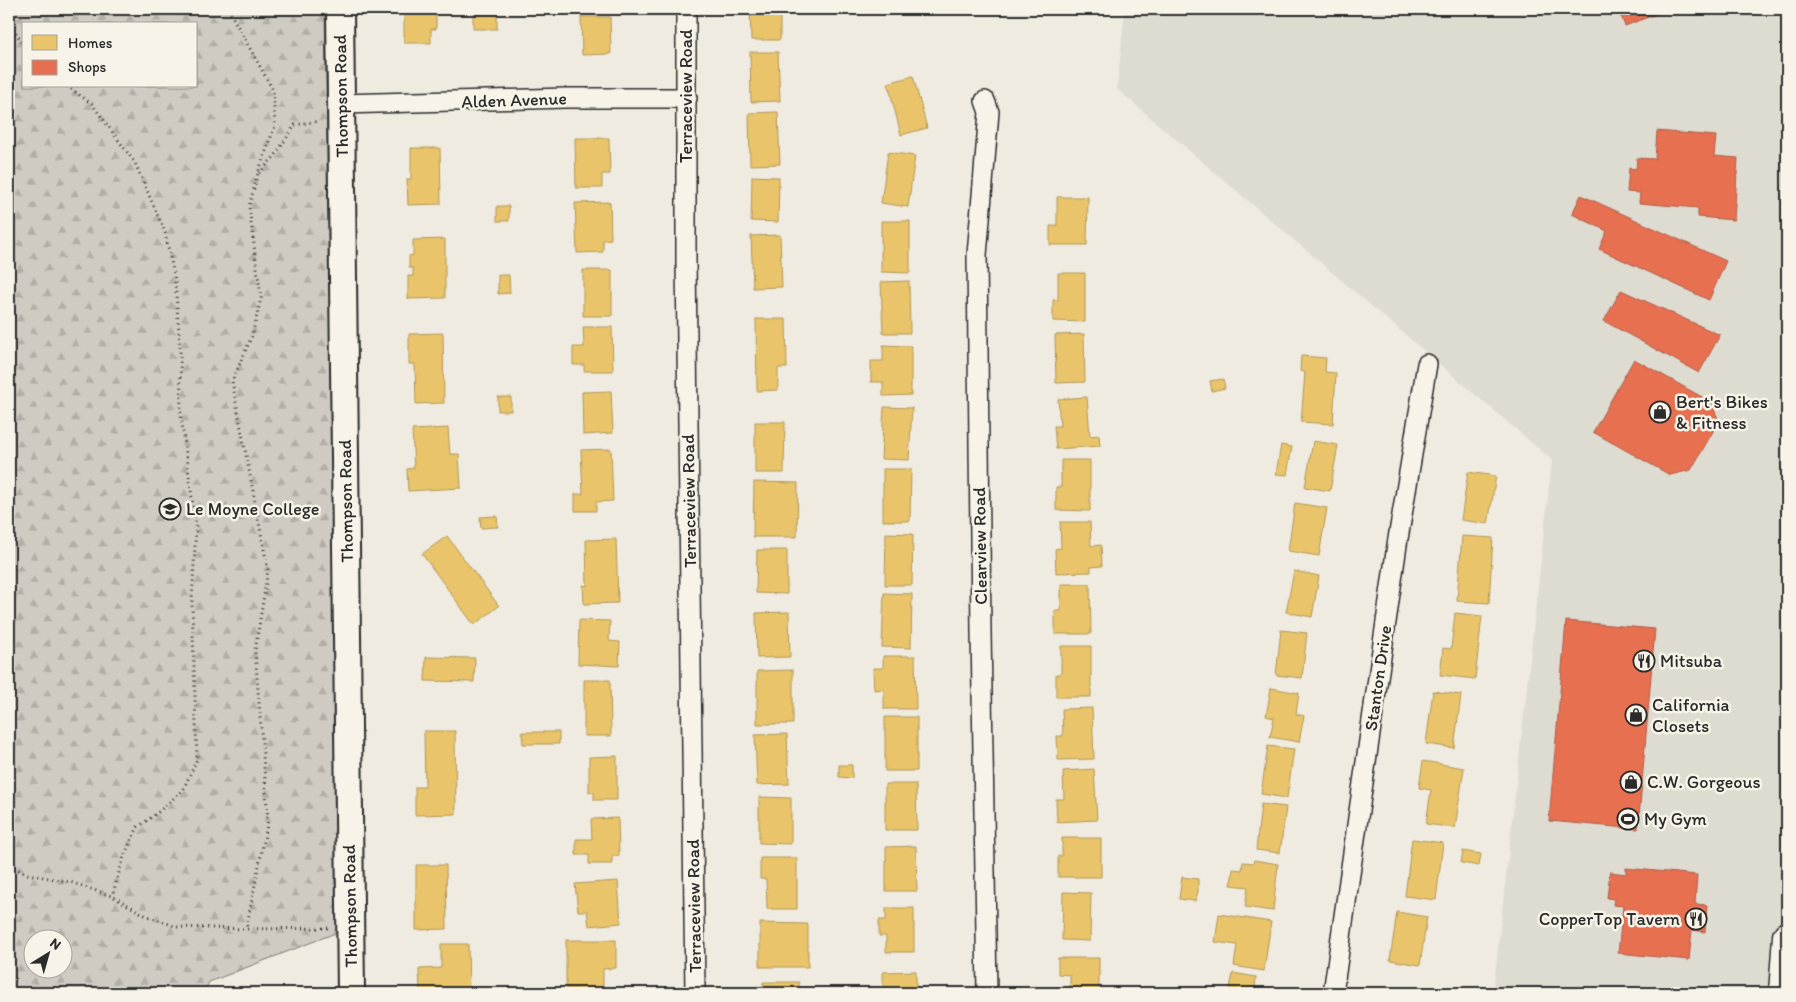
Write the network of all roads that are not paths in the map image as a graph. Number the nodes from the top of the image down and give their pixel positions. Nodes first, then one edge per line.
1 (340, 9) edge
2 (686, 9) edge
3 (687, 98) junction
4 (986, 101) dead end
5 (341, 110) junction
6 (1427, 364) dead end
7 (1787, 936) edge
8 (351, 993) edge
9 (695, 993) edge
10 (987, 993) edge
11 (1333, 993) edge
12 (1783, 993) edge

1 - 5 street, Thompson Road
2 - 3 street, Terraceview Road
3 - 5 street, Alden Avenue
3 - 9 street, Terraceview Road
4 - 10 street, Clearview Road
5 - 8 street, Thompson Road
6 - 11 street, Stanton Drive
7 - 12 main road

